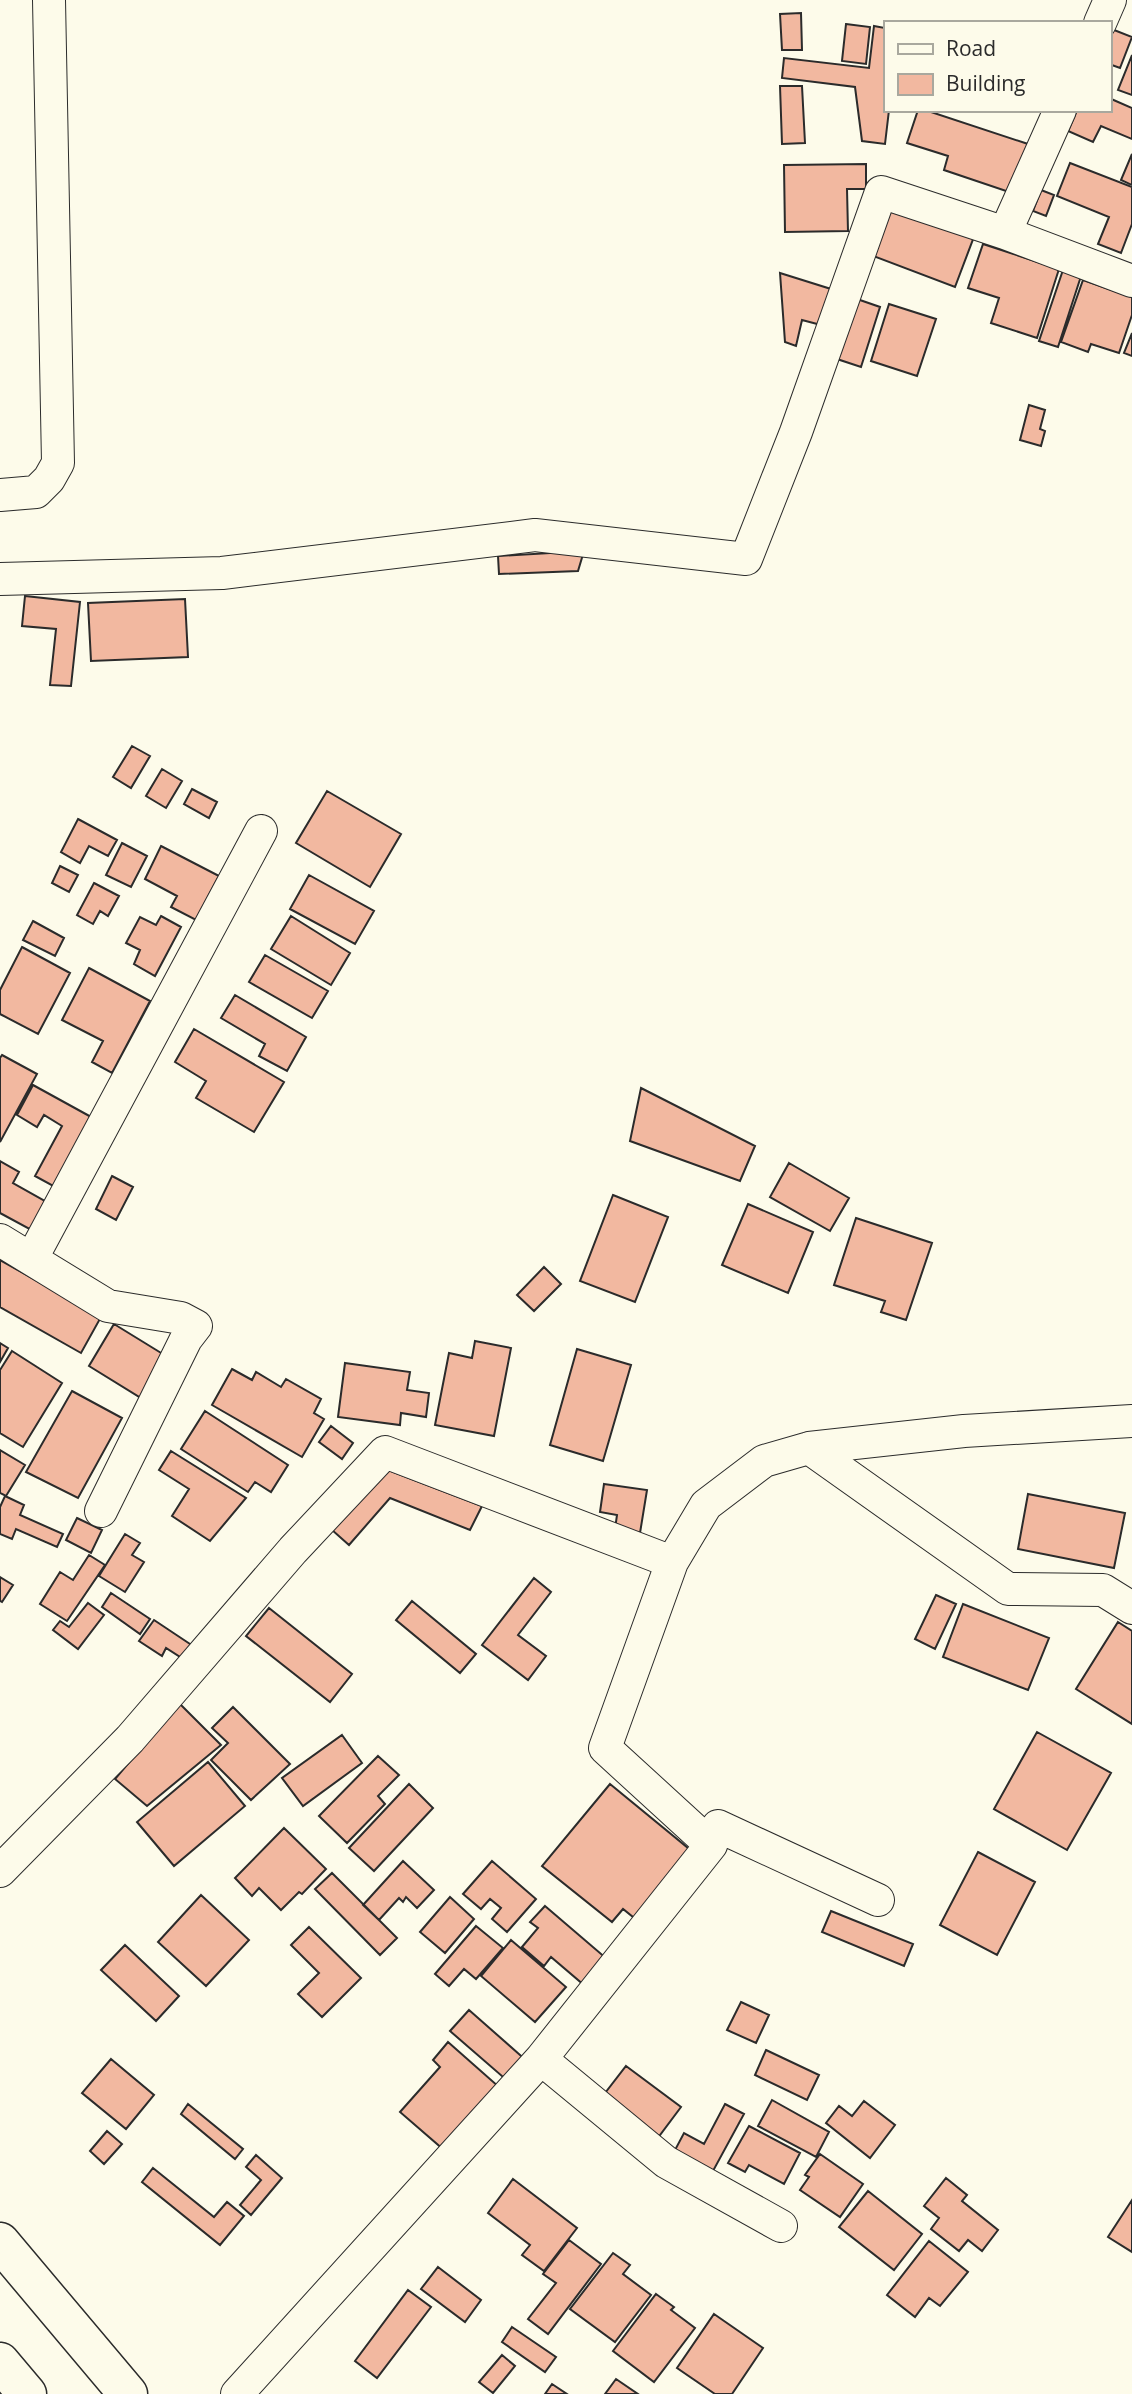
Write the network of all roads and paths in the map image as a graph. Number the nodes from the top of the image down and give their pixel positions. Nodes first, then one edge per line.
1 (49, 0) edge
2 (1110, 0) edge
3 (1101, 21) edge
4 (1059, 112) edge
5 (1005, 233) junction
6 (1132, 282) edge
7 (0, 495) edge
8 (0, 579) edge
9 (261, 831) dead end
10 (0, 1240) edge
11 (32, 1258) junction
12 (1132, 1419) edge
13 (809, 1448) junction
14 (101, 1511) dead end
15 (672, 1562) junction
16 (1132, 1608) edge
17 (711, 1845) junction
18 (0, 1871) edge
19 (878, 1900) dead end
20 (541, 2059) junction
21 (780, 2226) dead end
22 (0, 2242) edge
23 (0, 2362) edge
24 (27, 2394) edge
25 (128, 2394) edge
26 (237, 2394) edge

1 - 7 street
2 - 3 street
4 - 5 street
5 - 6 street
5 - 8 street
9 - 11 street
10 - 11 street
11 - 14 street
12 - 13 street
13 - 15 street
13 - 16 street
15 - 17 street
15 - 18 street
17 - 19 street
17 - 20 street
20 - 21 street
20 - 26 street
22 - 25 main road
23 - 24 main road

